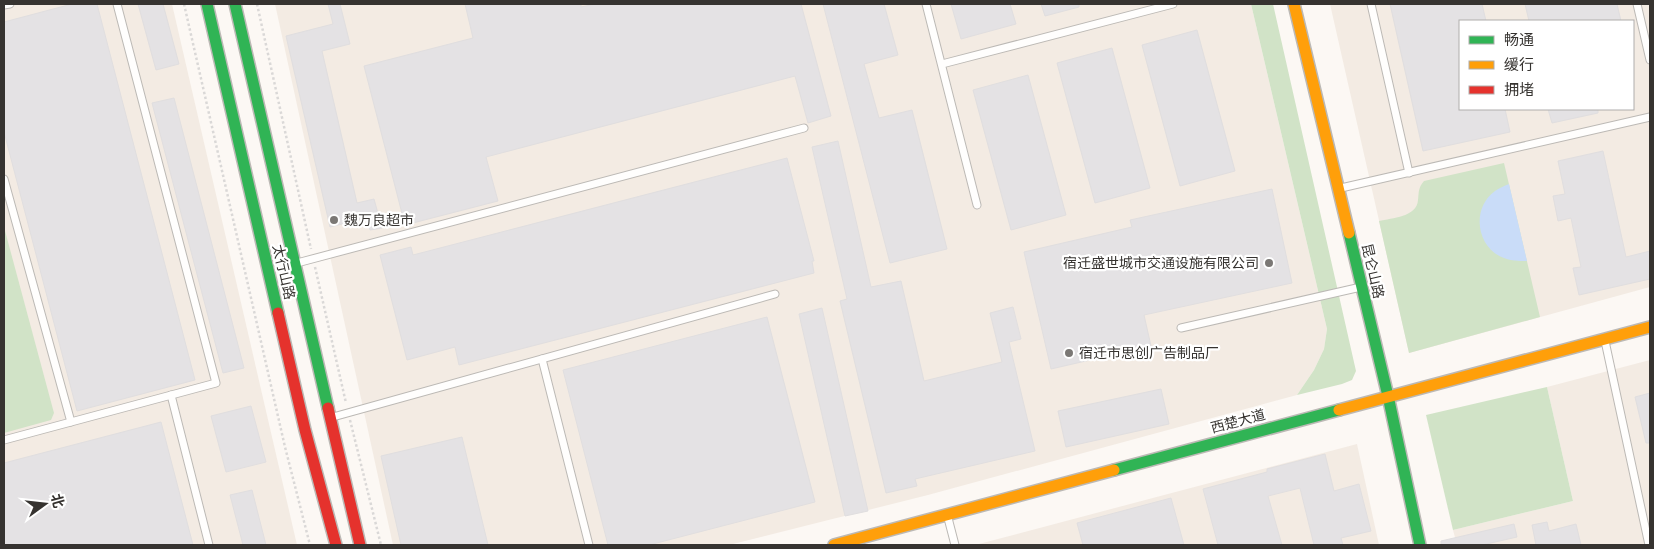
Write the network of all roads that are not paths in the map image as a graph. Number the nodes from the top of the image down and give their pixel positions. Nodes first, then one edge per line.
1 (10, 4) edge
2 (117, 4) edge
3 (207, 4) edge
4 (235, 4) edge
5 (926, 4) edge
6 (1173, 4) edge
7 (1294, 4) edge
8 (1370, 4) edge
9 (1637, 4) edge
10 (4, 5) edge
11 (1650, 60) edge
12 (942, 64) junction
13 (1650, 117) edge
14 (804, 128) dead end
15 (1409, 172) junction
16 (4, 179) edge
17 (1338, 189) junction
18 (977, 205) dead end
19 (295, 264) junction
20 (1362, 287) junction
21 (775, 294) dead end
22 (1650, 326) edge
23 (1181, 328) dead end
24 (1605, 339) junction
25 (542, 359) junction
26 (171, 395) junction
27 (1388, 396) junction
28 (330, 417) junction
29 (72, 422) junction
30 (4, 440) edge
31 (948, 515) junction
32 (209, 545) edge
33 (336, 545) edge
34 (360, 545) edge
35 (589, 545) edge
36 (834, 545) edge
37 (955, 545) edge
38 (1420, 545) edge
39 (1648, 545) edge

1 - 10 lane
2 - 26 lane
3 - 33 street, 太行山路
4 - 19 street, 太行山路
5 - 12 lane
6 - 12 lane
7 - 17 street, 昆仑山路
8 - 15 lane
9 - 11 lane
12 - 18 lane
13 - 15 lane
14 - 19 lane
15 - 17 lane
16 - 29 lane
17 - 20 street, 昆仑山路
19 - 28 street, 太行山路
20 - 23 lane
20 - 27 street, 昆仑山路
21 - 25 lane
22 - 24 street, 西楚大道
24 - 27 street, 西楚大道
24 - 39 lane
25 - 28 lane
25 - 35 lane
26 - 29 lane
26 - 32 lane
27 - 31 street, 西楚大道
27 - 38 street, 昆仑山路
28 - 34 street, 太行山路
29 - 30 lane
31 - 36 street, 西楚大道
31 - 37 lane

